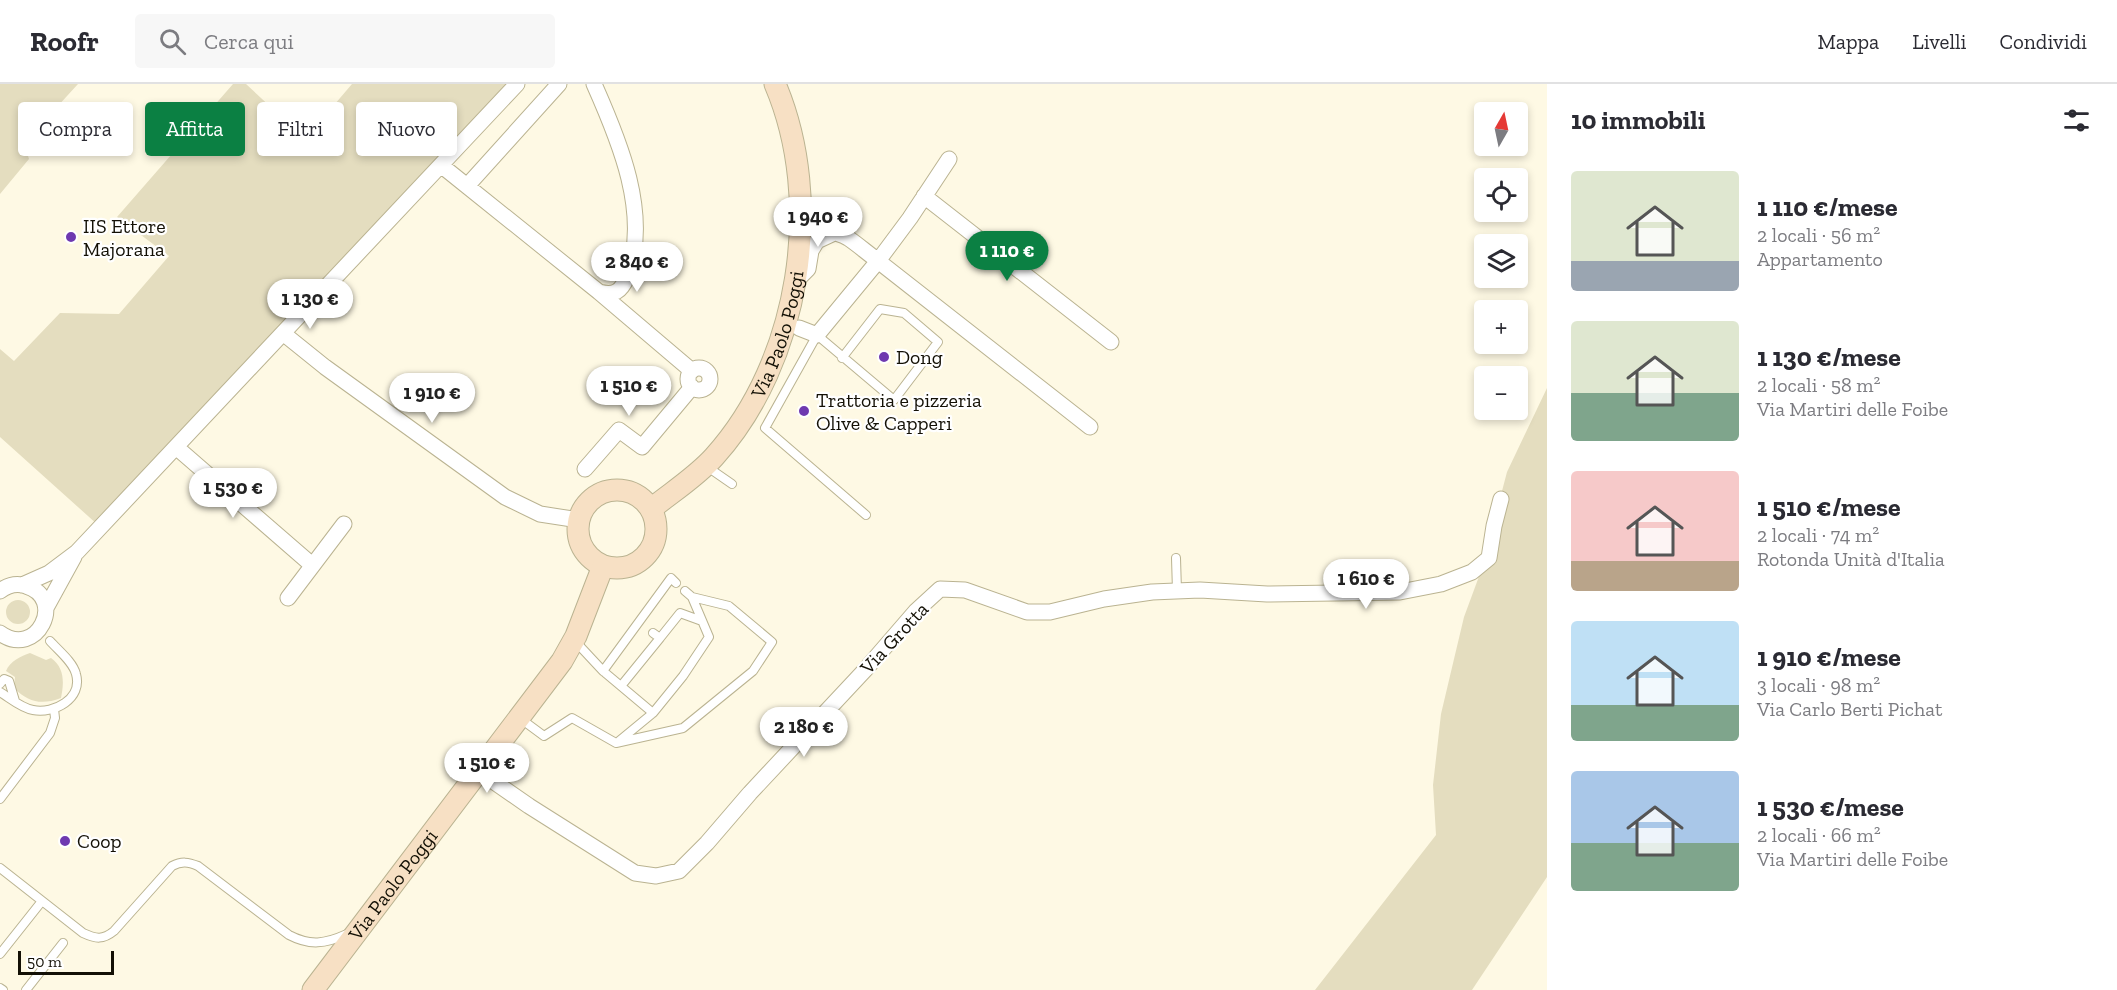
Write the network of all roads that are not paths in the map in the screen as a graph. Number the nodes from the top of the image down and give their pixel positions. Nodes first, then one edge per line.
1 (517, 84) edge
2 (559, 84) edge
3 (594, 84) edge
4 (775, 84) edge
5 (949, 159) dead end
6 (442, 166) junction
7 (467, 186) junction
8 (924, 196) junction
9 (800, 209) junction
10 (832, 234) junction
11 (878, 261) junction
12 (795, 282) junction
13 (599, 292) junction
14 (799, 328) dead end
15 (284, 333) junction
16 (817, 335) junction
17 (1112, 342) dead end
18 (842, 358) junction
19 (1090, 427) dead end
20 (176, 447) junction
21 (705, 465) junction
22 (585, 469) dead end
23 (732, 484) dead end
24 (1501, 499) dead end
25 (651, 509) junction
26 (866, 515) dead end
27 (579, 520) junction
28 (344, 524) dead end
29 (77, 552) junction
30 (1176, 558) dead end
31 (312, 565) junction
32 (603, 566) junction
33 (676, 583) dead end
34 (8, 585) edge
35 (685, 591) dead end
36 (1177, 591) junction
37 (692, 597) junction
38 (288, 598) dead end
39 (46, 608) junction
40 (702, 621) junction
41 (43, 625) junction
42 (0, 633) edge
43 (653, 633) dead end
44 (26, 638) junction
45 (660, 638) junction
46 (574, 639) junction
47 (50, 641) junction
48 (0, 650) edge
49 (603, 671) junction
50 (0, 684) edge
51 (621, 686) junction
52 (0, 692) edge
53 (15, 701) junction
54 (54, 709) junction
55 (652, 713) junction
56 (520, 718) junction
57 (618, 742) junction
58 (480, 772) junction
59 (0, 799) edge
60 (0, 868) edge
61 (42, 901) junction
62 (361, 928) junction
63 (63, 943) dead end
64 (0, 954) edge
65 (26, 990) edge
66 (313, 990) edge

1 - 6 street
2 - 7 street
3 - 13 street
4 - 9 main road, Via Paolo Poggi
5 - 8 street
6 - 7 street
6 - 15 street
7 - 13 street
8 - 11 street
8 - 17 street
9 - 10 street
9 - 12 main road, Via Paolo Poggi
10 - 11 street
10 - 12 street
11 - 16 street
11 - 19 street
12 - 21 main road, Via Paolo Poggi
13 - 22 street
14 - 16 street
15 - 20 street
15 - 27 street
16 - 18 lane
16 - 26 lane
18 - 18 lane
20 - 29 street
20 - 31 street
21 - 23 lane
21 - 25 main road, Via Paolo Poggi
24 - 36 street, Via Grotta
25 - 27 main road
25 - 32 main road
27 - 32 main road
28 - 31 street
29 - 34 street
29 - 39 street
30 - 36 lane
31 - 38 street
32 - 46 main road, Via Paolo Poggi
33 - 49 lane
34 - 39 street
35 - 37 lane
36 - 58 street, Via Grotta
37 - 40 lane
37 - 57 lane
39 - 41 street
40 - 45 lane
40 - 55 lane
41 - 44 street
41 - 47 lane
42 - 44 street
43 - 45 lane
44 - 47 lane
44 - 48 street
45 - 51 lane
46 - 49 lane
46 - 56 main road, Via Paolo Poggi
47 - 54 lane
49 - 51 lane
50 - 53 lane
51 - 55 lane
52 - 53 lane
53 - 54 lane
54 - 59 lane
55 - 57 lane
56 - 57 lane
56 - 58 main road, Via Paolo Poggi
58 - 62 main road, Via Paolo Poggi
60 - 61 lane
61 - 62 lane
61 - 64 lane
62 - 66 main road, Via Paolo Poggi
63 - 65 lane

